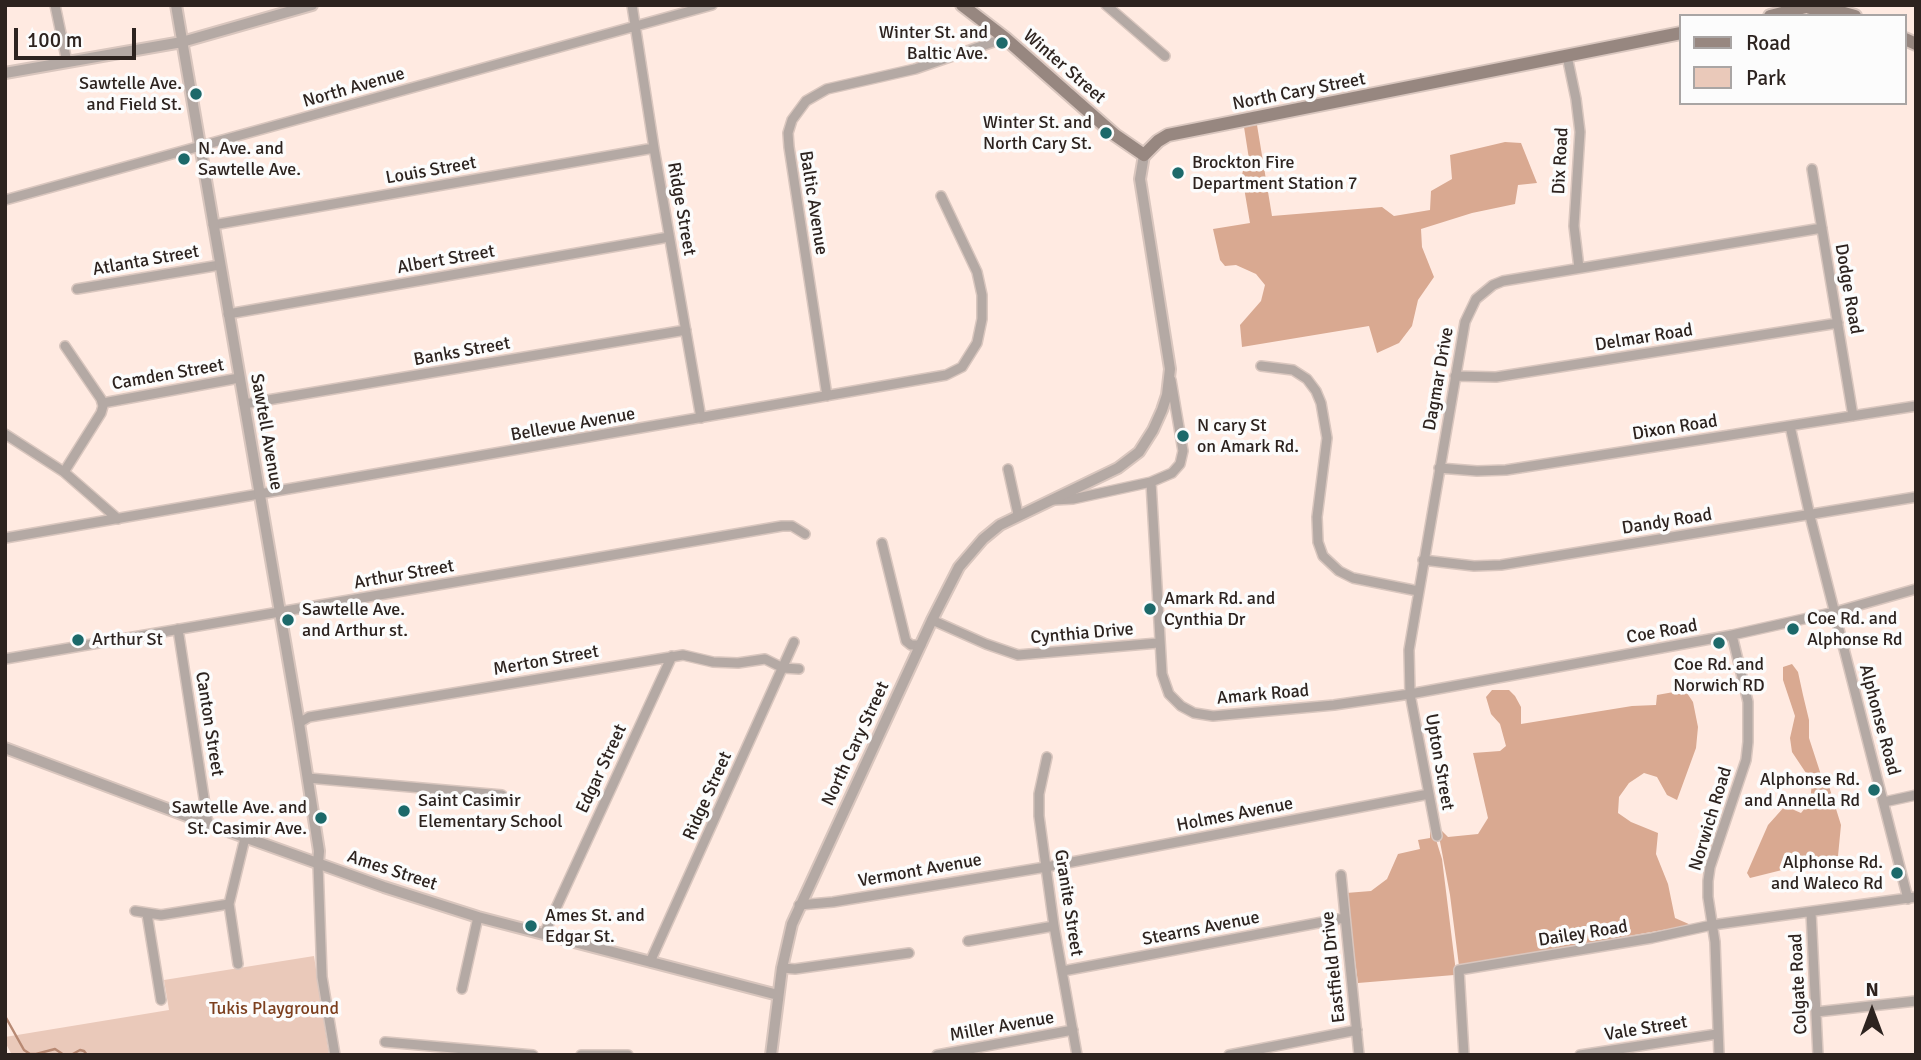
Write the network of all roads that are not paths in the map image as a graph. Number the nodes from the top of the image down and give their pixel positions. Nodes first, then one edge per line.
1 (55, 5) edge
2 (176, 5) edge
3 (312, 5) edge
4 (632, 5) edge
5 (712, 5) edge
6 (962, 5) edge
7 (1106, 5) edge
8 (1812, 7) edge
9 (1779, 14) edge
10 (1848, 14) edge
11 (636, 26) junction
12 (1680, 33) edge
13 (1005, 38) junction
14 (182, 42) junction
15 (1567, 56) junction
16 (1165, 57) dead end
17 (67, 62) junction
18 (5, 73) edge
19 (200, 148) junction
20 (654, 148) junction
21 (1144, 155) junction
22 (1812, 169) dead end
23 (941, 196) dead end
24 (5, 200) edge
25 (213, 225) junction
26 (1822, 228) junction
27 (669, 237) junction
28 (220, 265) junction
29 (1579, 268) junction
30 (77, 289) dead end
31 (229, 314) junction
32 (1838, 323) junction
33 (686, 330) junction
34 (65, 346) dead end
35 (1261, 366) dead end
36 (1170, 369) junction
37 (1455, 376) junction
38 (239, 378) junction
39 (827, 396) junction
40 (103, 403) junction
41 (244, 404) junction
42 (1916, 406) edge
43 (1853, 416) junction
44 (701, 418) junction
45 (1790, 426) junction
46 (5, 434) edge
47 (1439, 468) junction
48 (1008, 469) dead end
49 (64, 472) junction
50 (1151, 482) junction
51 (260, 496) junction
52 (1916, 497) edge
53 (1054, 500) junction
54 (1018, 514) junction
55 (1810, 516) junction
56 (118, 519) junction
57 (805, 534) dead end
58 (5, 538) edge
59 (882, 543) dead end
60 (1423, 560) junction
61 (1916, 589) edge
62 (1418, 591) junction
63 (280, 612) junction
64 (1835, 612) junction
65 (932, 620) junction
66 (178, 629) junction
67 (1732, 635) junction
68 (793, 642) dead end
69 (1158, 643) junction
70 (921, 645) junction
71 (672, 656) junction
72 (5, 659) edge
73 (783, 668) junction
74 (799, 669) dead end
75 (1410, 694) junction
76 (299, 723) junction
77 (5, 748) edge
78 (1047, 757) dead end
79 (308, 778) junction
80 (1429, 794) junction
81 (502, 795) dead end
82 (1916, 795) edge
83 (1884, 802) junction
84 (208, 824) junction
85 (1437, 836) dead end
86 (245, 838) junction
87 (318, 864) junction
88 (1046, 867) junction
89 (1340, 875) dead end
90 (1912, 898) edge
91 (229, 904) junction
92 (799, 905) junction
93 (135, 911) dead end
94 (1811, 912) junction
95 (147, 914) junction
96 (478, 917) junction
97 (1344, 918) junction
98 (1712, 925) junction
99 (1054, 926) junction
100 (544, 934) junction
101 (968, 941) dead end
102 (909, 953) dead end
103 (650, 962) junction
104 (238, 964) dead end
105 (782, 968) junction
106 (1063, 971) junction
107 (462, 989) dead end
108 (778, 995) junction
109 (160, 1000) dead end
110 (1916, 1001) edge
111 (1816, 1012) junction
112 (1073, 1030) junction
113 (1357, 1030) junction
114 (1717, 1034) junction
115 (385, 1042) dead end
116 (335, 1055) edge
117 (533, 1055) edge
118 (581, 1055) edge
119 (628, 1055) edge
120 (771, 1055) edge
121 (937, 1055) edge
122 (1077, 1055) edge
123 (1229, 1055) edge
124 (1359, 1055) edge
125 (1464, 1055) edge
126 (1580, 1055) edge
127 (1719, 1055) edge
128 (1818, 1055) edge

1 - 17 street
2 - 14 street, Sawtell Avenue
3 - 14 street
4 - 11 street, Ridge Street
5 - 11 street, North Avenue
6 - 13 main road, Winter Street
7 - 16 street
8 - 9 main road
8 - 10 main road
11 - 19 street, North Avenue
11 - 20 street, Ridge Street
12 - 15 main road, North Cary Street
13 - 21 main road, Winter Street
13 - 39 street, Baltic Avenue
14 - 17 street
14 - 19 street, Sawtell Avenue
15 - 21 main road, North Cary Street
15 - 29 street, Dix Road
17 - 18 street
19 - 24 street, North Avenue
19 - 25 street, Sawtell Avenue
20 - 25 street, Louis Street
20 - 27 street, Ridge Street
21 - 36 street, North Cary Street
22 - 26 street, Dodge Road
23 - 39 street, Bellevue Avenue
25 - 28 street, Sawtell Avenue
26 - 29 street, Dagmar Drive
26 - 32 street, Dodge Road
27 - 31 street, Albert Street
27 - 33 street, Ridge Street
28 - 30 street, Atlanta Street
28 - 31 street, Sawtell Avenue
29 - 37 street, Dagmar Drive
31 - 38 street, Sawtell Avenue
32 - 37 street, Delmar Road
32 - 43 street, Dodge Road
33 - 41 street, Banks Street
33 - 44 street, Ridge Street
34 - 40 street
35 - 62 street
36 - 50 street, North Cary Street
36 - 53 street, North Cary Street
37 - 47 street, Dagmar Drive
38 - 40 street, Camden Street
38 - 41 street, Sawtell Avenue
39 - 44 street, Bellevue Avenue
40 - 49 street
41 - 51 street, Sawtell Avenue
42 - 43 street, Dixon Road
43 - 45 street, Dixon Road
44 - 51 street, Bellevue Avenue
45 - 47 street, Dixon Road
45 - 55 street, Alphonse Road
46 - 49 street
47 - 60 street, Dagmar Drive
48 - 54 street
49 - 56 street
50 - 53 street, North Cary Street
50 - 69 street, Amark Road
51 - 56 street, Bellevue Avenue
51 - 63 street, Sawtell Avenue
52 - 55 street, Dandy Road
53 - 54 street, North Cary Street
54 - 65 street, North Cary Street
55 - 60 street, Dandy Road
55 - 64 street, Alphonse Road
56 - 58 street, Bellevue Avenue
57 - 63 street, Arthur Street
59 - 70 street
60 - 62 street, Dagmar Drive
61 - 64 street, Coe Road
62 - 75 street, Dagmar Drive
63 - 66 street, Arthur Street
63 - 76 street, Sawtell Avenue
64 - 67 street, Coe Road
64 - 83 street, Alphonse Road
65 - 69 street, Cynthia Drive
65 - 70 street, North Cary Street
66 - 72 street, Arthur Street
66 - 84 street, Canton Street
67 - 75 street, Coe Road
67 - 98 street, Norwich Road
68 - 73 street, Ridge Street
69 - 75 street, Amark Road
70 - 92 street, North Cary Street
71 - 73 street, Merton Street
71 - 76 street, Merton Street
71 - 100 street, Edgar Street
73 - 74 street, Merton Street
73 - 103 street, Ridge Street
75 - 80 street, Upton Street
76 - 79 street, Sawtell Avenue
77 - 84 street, Ames Street
78 - 88 street, Granite Street
79 - 81 street
79 - 87 street, Sawtell Avenue
80 - 85 street, Upton Street
80 - 88 street, Holmes Avenue
82 - 83 street
83 - 90 street, Alphonse Road
84 - 86 street, Ames Street
86 - 87 street, Ames Street
86 - 91 street
87 - 96 street, Ames Street
87 - 116 street
88 - 92 street, Vermont Avenue
88 - 99 street, Granite Street
89 - 97 street, Eastfield Drive
90 - 94 street, Dailey Road
91 - 95 street
91 - 104 street
92 - 105 street, North Cary Street
93 - 95 street
94 - 98 street, Dailey Road
94 - 111 street, Colgate Road
95 - 109 street
96 - 100 street, Ames Street
96 - 107 street
97 - 106 street, Stearns Avenue
97 - 113 street, Eastfield Drive
98 - 114 street, Norwich Road
98 - 125 street, Dailey Road
99 - 101 street
99 - 106 street, Granite Street
100 - 103 street, Ames Street
102 - 105 street
103 - 108 street, Ames Street
105 - 108 street, North Cary Street
106 - 112 street, Granite Street
108 - 120 street, North Cary Street
110 - 111 street
111 - 128 street, Colgate Road
112 - 121 street, Miller Avenue
112 - 122 street, Granite Street
113 - 123 street
113 - 124 street, Eastfield Drive
114 - 126 street, Vale Street
114 - 127 street, Norwich Road
115 - 117 street
118 - 119 street

